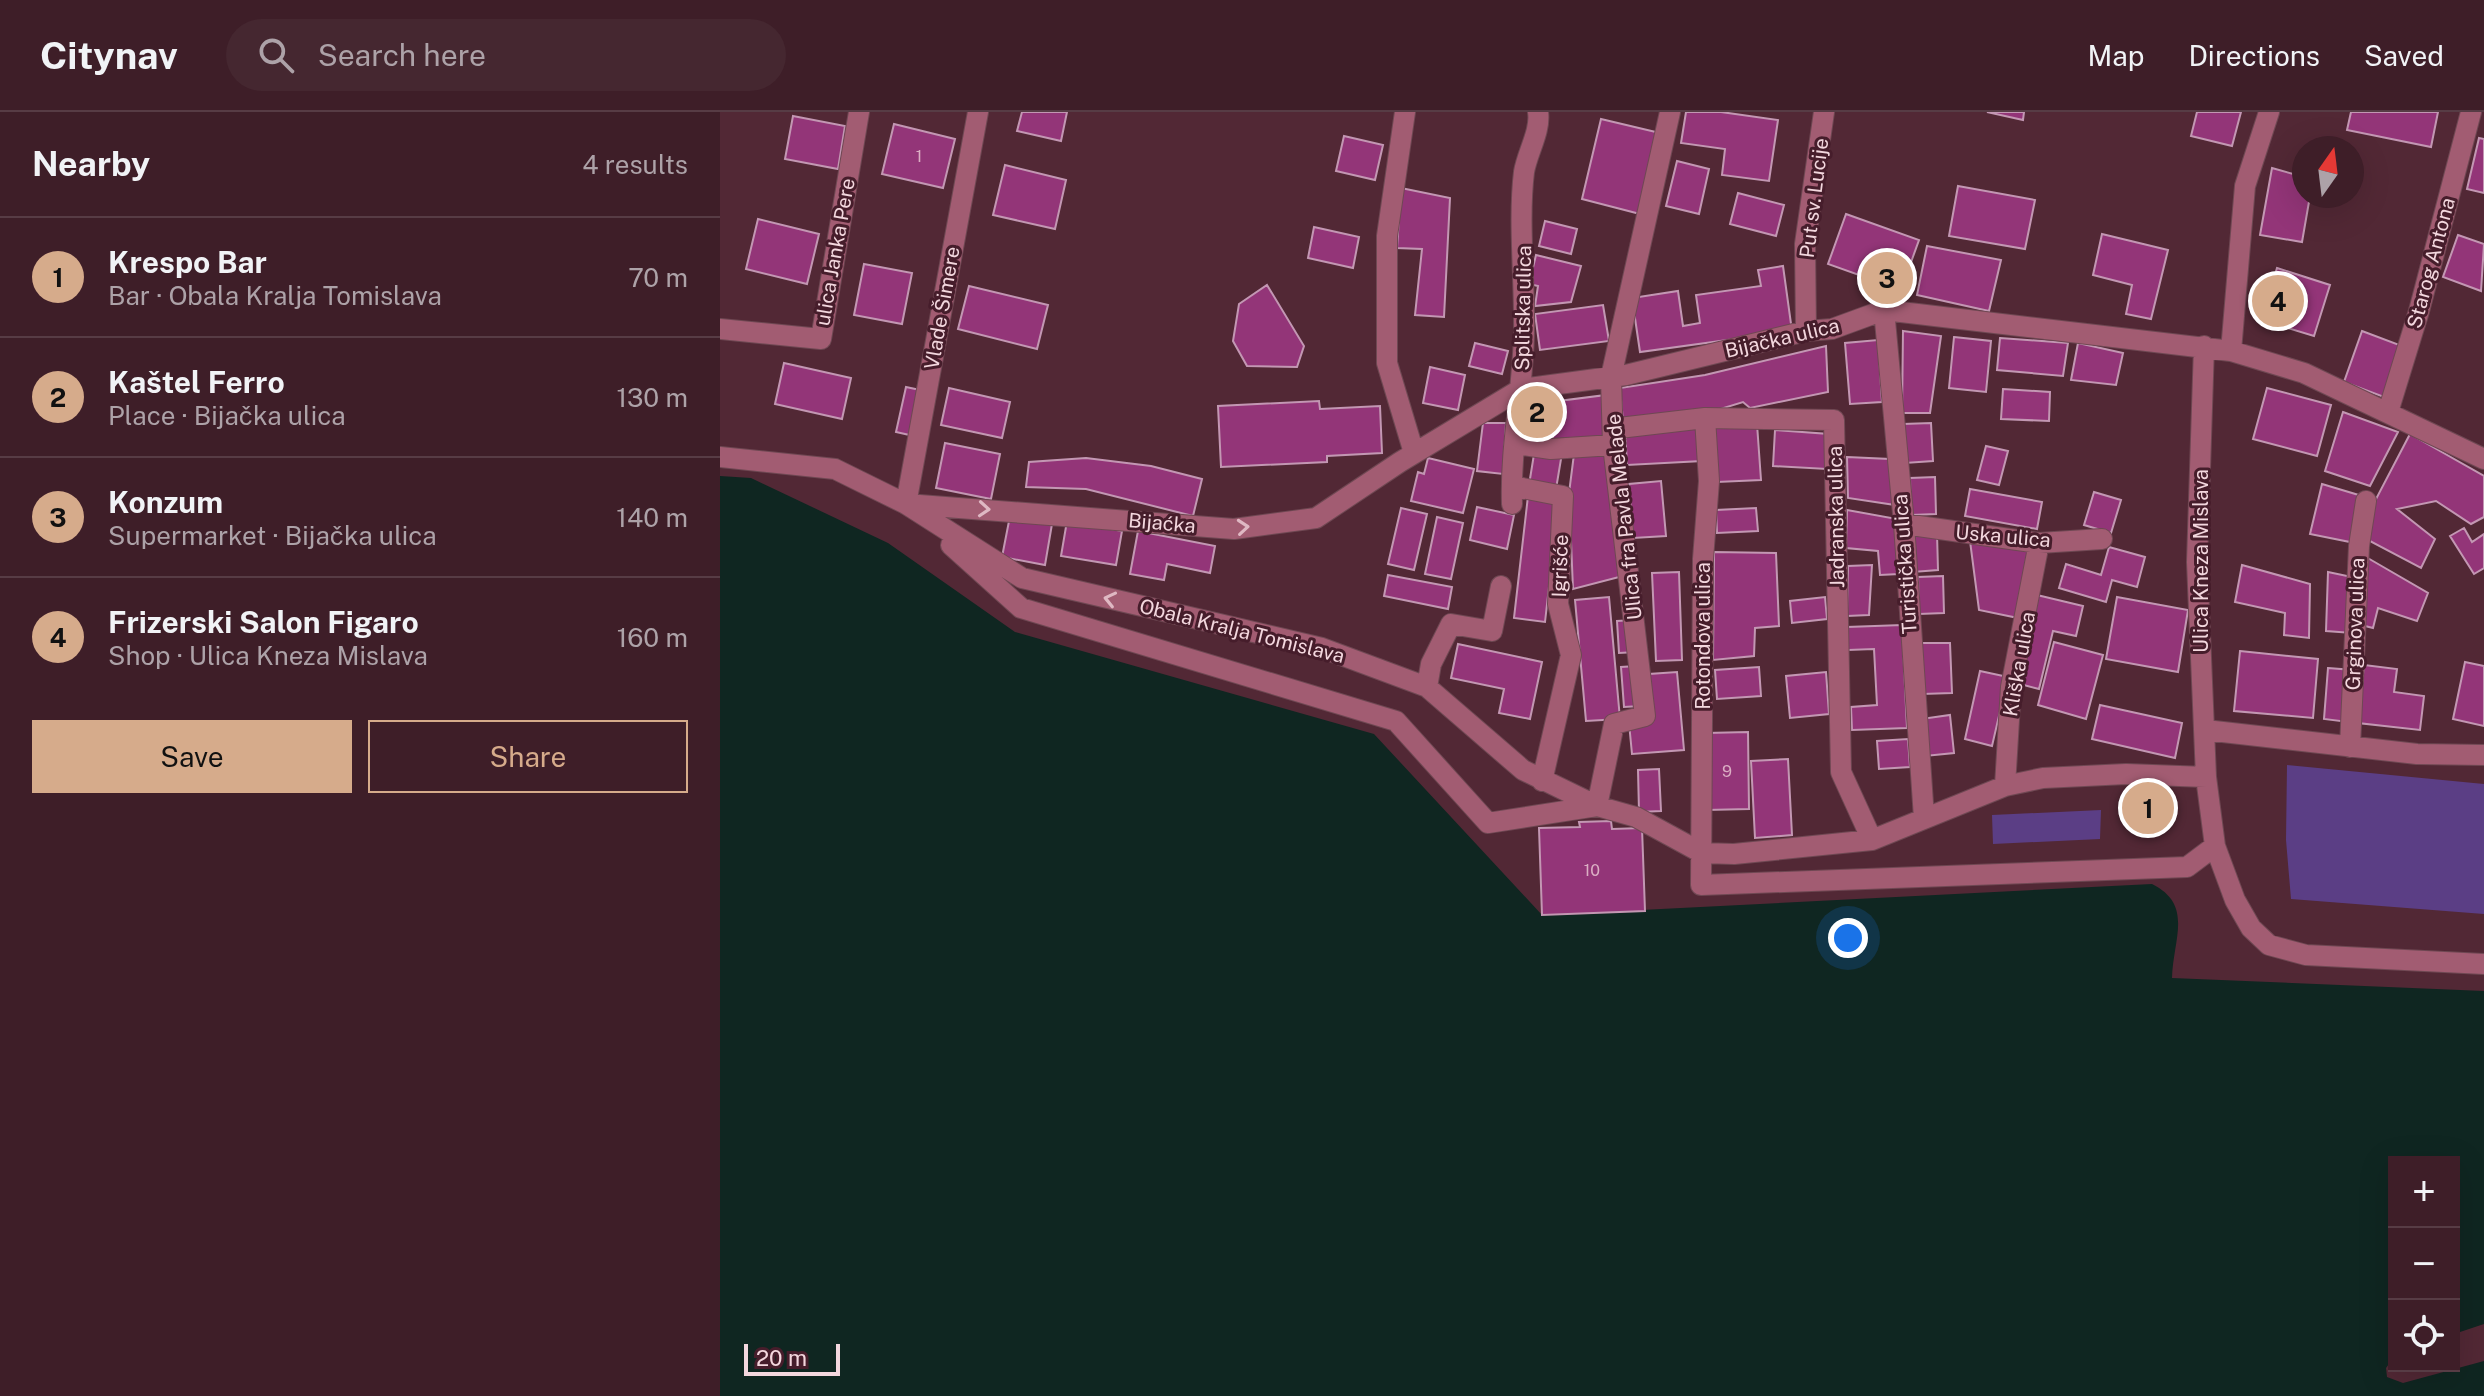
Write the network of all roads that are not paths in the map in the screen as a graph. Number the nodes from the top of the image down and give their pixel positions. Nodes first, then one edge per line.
1 (859, 112) edge
2 (978, 112) edge
3 (1405, 112) edge
4 (1538, 112) edge
5 (1670, 112) edge
6 (1824, 112) edge
7 (2269, 112) edge
8 (2471, 112) edge
9 (1884, 310) junction
10 (720, 329) edge
11 (1806, 331) junction
12 (2204, 346) junction
13 (2231, 351) junction
14 (1611, 377) junction
15 (1521, 389) junction
16 (2388, 412) junction
17 (1705, 418) junction
18 (1517, 444) junction
19 (1613, 445) junction
20 (720, 457) edge
21 (1407, 457) junction
22 (2484, 459) edge
23 (1512, 495) joint
24 (2366, 501) dead end
25 (906, 504) junction
26 (1904, 524) junction
27 (2102, 539) dead end
28 (2039, 543) junction
29 (1501, 586) dead end
30 (1427, 687) junction
31 (2205, 730) junction
32 (2350, 747) junction
33 (2484, 755) edge
34 (2206, 777) junction
35 (1542, 781) junction
36 (2005, 786) junction
37 (1597, 806) junction
38 (1924, 818) junction
39 (1872, 840) junction
40 (2215, 846) junction
41 (1702, 853) junction
42 (2484, 964) edge

1 - 10 street, ulica Janka Pere
2 - 25 street, Vlade Šimere
3 - 21 street
4 - 15 street, Splitska ulica
5 - 14 street, Ulica fra Pavla Melade
6 - 11 street, Put sv. Lucije
7 - 13 street
8 - 16 street, Starog Antona
9 - 11 street, Bijačka ulica
9 - 12 street, Bijačka ulica
9 - 26 street, Turistička ulica
11 - 14 street, Bijačka ulica
12 - 13 street, Bijačka ulica
12 - 31 street, Ulica Kneza Mislava
13 - 16 street, Bijačka ulica
14 - 15 street, Bijačka ulica
14 - 19 street, Ulica fra Pavla Melade
15 - 18 street, Splitska ulica
15 - 21 street, Bijačka ulica
16 - 22 street, Bijačka ulica
17 - 19 street, Jadranska ulica
17 - 39 street, Jadranska ulica
17 - 41 street, Rotondova ulica
18 - 19 street
18 - 23 street, Splitska ulica
19 - 37 street, Ulica fra Pavla Melade
20 - 25 street
25 -> 21 street, Bijaćka
23 - 35 street, Igrišće
24 - 32 street, Grginova ulica
30 -> 25 street, Obala Kralja Tomislava
25 - 37 street
26 - 28 street, Uska ulica
26 - 38 street, Turistička ulica
27 - 28 street, Uska ulica
28 - 36 street, Kliška ulica
29 - 30 street
30 - 35 street, Obala Kralja Tomislava
31 - 32 street
31 - 34 street, Ulica Kneza Mislava
32 - 33 street
34 - 36 street, Obala Kralja Tomislava
34 - 40 street
35 - 37 street, Obala Kralja Tomislava
36 - 38 street, Obala Kralja Tomislava
37 - 41 street, Obala Kralja Tomislava
38 - 39 street, Obala Kralja Tomislava
39 - 41 street, Obala Kralja Tomislava
40 - 41 street, Rotondova ulica
40 - 42 street

